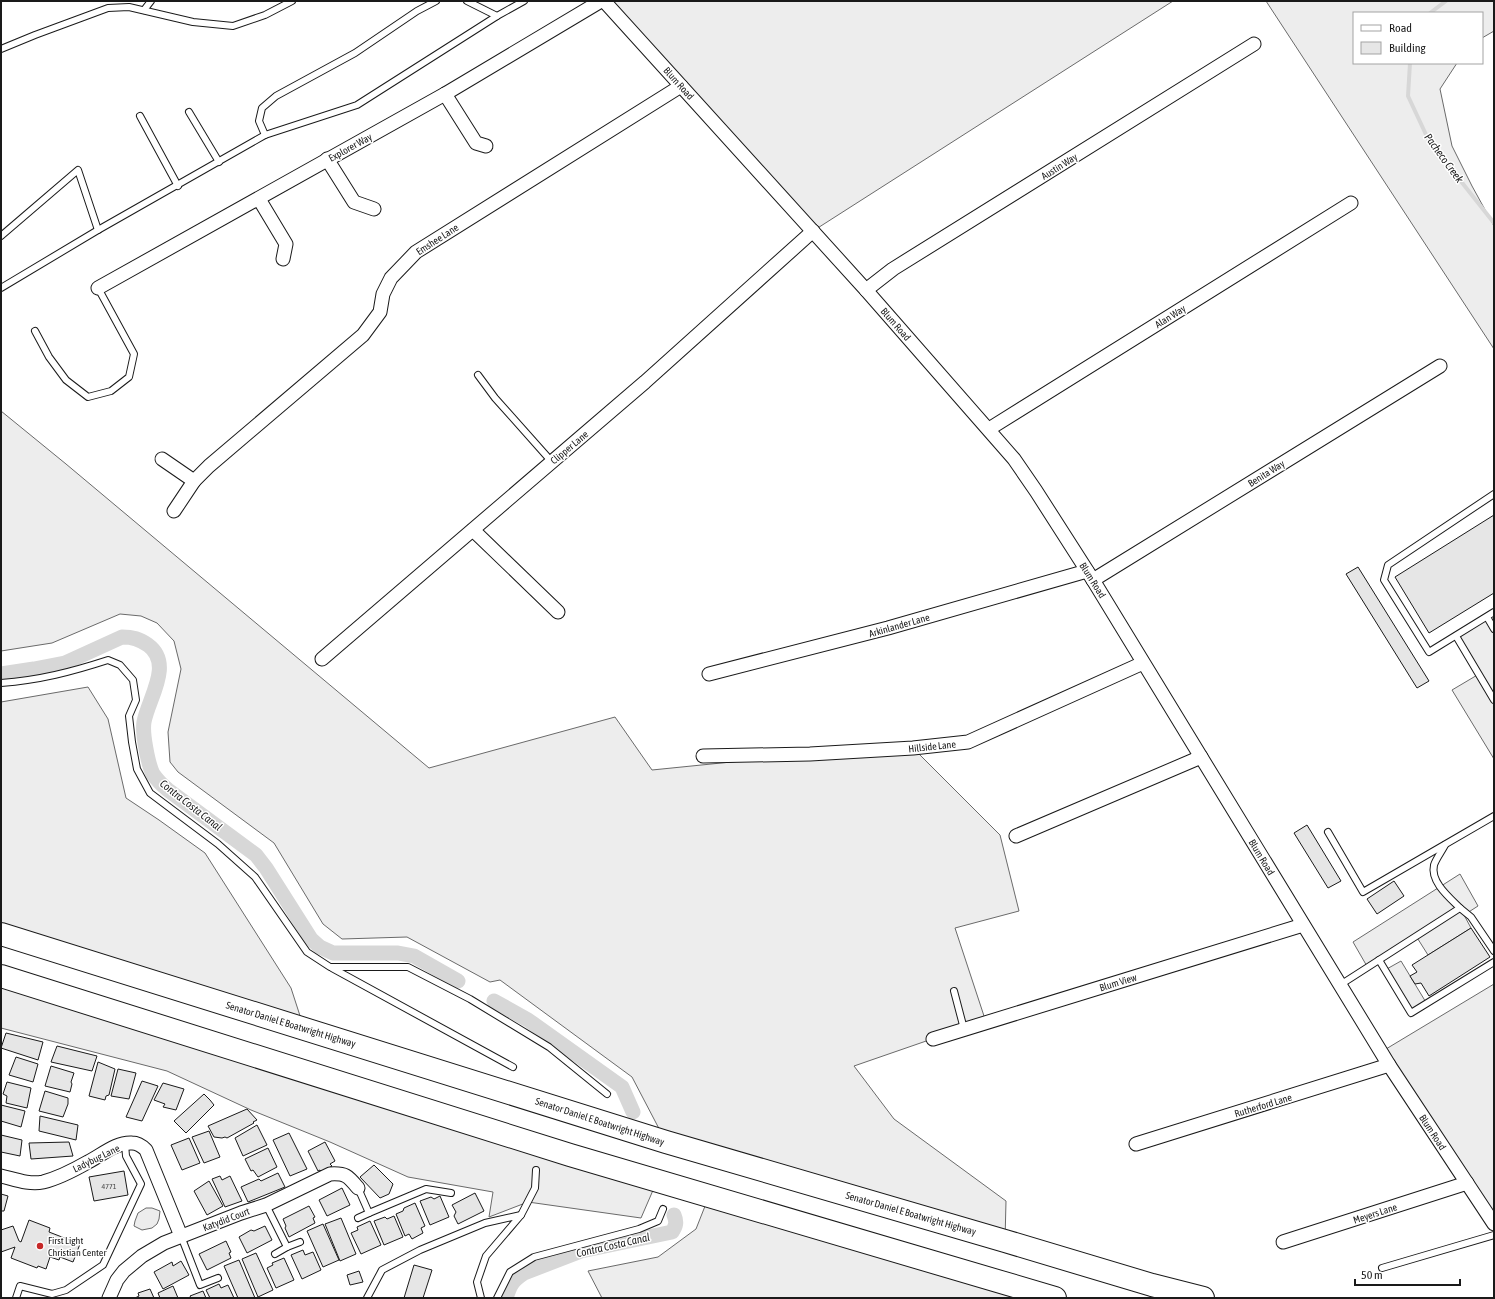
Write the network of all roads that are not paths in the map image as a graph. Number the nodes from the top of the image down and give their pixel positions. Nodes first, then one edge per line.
1 (151, 1) edge
2 (292, 1) edge
3 (436, 1) edge
4 (467, 1) edge
5 (524, 1) edge
6 (601, 1) edge
7 (604, 1) edge
8 (144, 10) junction
9 (497, 16) junction
10 (1254, 44) dead end
11 (1, 49) edge
12 (681, 86) junction
13 (445, 94) junction
14 (189, 112) dead end
15 (140, 116) dead end
16 (265, 135) junction
17 (486, 146) dead end
18 (327, 159) junction
19 (219, 162) junction
20 (178, 186) junction
21 (259, 199) junction
22 (1351, 203) dead end
23 (374, 209) dead end
24 (98, 230) junction
25 (813, 231) junction
26 (1, 236) edge
27 (282, 259) dead end
28 (1, 288) edge
29 (98, 288) joint
30 (866, 290) junction
31 (35, 332) dead end
32 (1440, 366) dead end
33 (478, 375) dead end
34 (989, 429) junction
35 (162, 459) dead end
36 (552, 462) junction
37 (194, 481) junction
38 (1494, 494) edge
39 (174, 511) dead end
40 (473, 530) junction
41 (1090, 576) junction
42 (558, 612) dead end
43 (1494, 612) edge
44 (1487, 617) junction
45 (1494, 629) edge
46 (1456, 636) junction
47 (322, 659) dead end
48 (1143, 663) junction
49 (709, 674) dead end
50 (1, 683) edge
51 (1494, 700) edge
52 (703, 756) dead end
53 (1201, 757) junction
54 (1494, 816) edge
55 (1328, 832) dead end
56 (1016, 836) dead end
57 (1446, 844) junction
58 (1460, 908) junction
59 (1303, 924) junction
60 (1, 934) edge
61 (1494, 951) edge
62 (1379, 960) junction
63 (1494, 962) edge
64 (330, 966) junction
65 (1, 976) edge
66 (1340, 985) junction
67 (954, 991) dead end
68 (964, 1029) junction
69 (932, 1038) dead end
70 (1389, 1065) junction
71 (513, 1067) dead end
72 (607, 1094) dead end
73 (125, 1144) junction
74 (1136, 1144) dead end
75 (536, 1170) dead end
76 (1, 1176) edge
77 (1467, 1183) junction
78 (358, 1188) joint
79 (451, 1193) dead end
80 (266, 1205) junction
81 (663, 1209) dead end
82 (369, 1213) junction
83 (521, 1215) junction
84 (358, 1218) dead end
85 (1494, 1224) edge
86 (1494, 1235) edge
87 (181, 1236) junction
88 (300, 1242) dead end
89 (1284, 1242) dead end
90 (287, 1247) junction
91 (275, 1254) dead end
92 (1382, 1268) dead end
93 (218, 1278) dead end
94 (16, 1298) edge
95 (109, 1298) edge
96 (367, 1298) edge
97 (481, 1298) edge
98 (497, 1298) edge
99 (1054, 1298) edge
100 (1203, 1298) edge

1 - 8 lane
2 - 8 lane
3 - 16 lane
4 - 9 lane
5 - 9 lane
6 - 13 street, Explorer Way
7 - 12 street, Blum Road
8 - 11 lane
9 - 16 lane
10 - 30 street, Austin Way
12 - 25 street, Blum Road
12 - 37 street, Emshee Lane
13 - 17 street
13 - 18 street, Explorer Way
14 - 19 lane
15 - 20 lane
16 - 19 lane
18 - 21 street, Explorer Way
18 - 23 street
19 - 20 lane
20 - 24 lane
21 - 27 street
21 - 29 street, Explorer Way
22 - 34 street, Alan Way
24 - 26 lane
24 - 28 lane
25 - 30 street, Blum Road
25 - 36 street, Clipper Lane
29 - 31 lane
30 - 34 street, Blum Road
32 - 41 street, Benita Way
33 - 36 lane
34 - 41 street, Blum Road
35 - 37 street
36 - 40 street, Clipper Lane
37 - 39 street, Emshee Lane
38 - 46 lane
40 - 42 street
40 - 47 street, Clipper Lane
41 - 48 street, Blum Road
41 - 49 street, Arkinlander Lane
43 - 44 lane
44 - 45 lane
44 - 46 lane
46 - 51 lane
48 - 52 street, Hillside Lane
48 - 53 street, Blum Road
50 - 64 lane
53 - 56 street
53 - 59 street, Blum Road
54 - 57 lane
55 - 57 lane
57 - 58 lane
58 - 61 lane
58 - 62 lane
59 - 66 street, Blum Road
59 - 68 street, Blum View
60 - 100 highway, Senator Daniel E Boatwright Highway
62 - 63 lane
62 - 66 lane
64 - 71 lane
64 - 72 lane
65 - 99 highway
66 - 70 street, Blum Road
67 - 68 lane
68 - 69 street, Blum View
70 - 74 street, Rutherford Lane
70 - 77 street, Blum Road
73 - 76 street, Ladybug Lane
73 - 87 street, Ladybug Lane
73 - 94 lane
75 - 83 lane
77 - 85 street, Blum Road
77 - 89 street, Meyers Lane
78 - 80 street, Katydid Court
78 - 82 lane
79 - 82 lane
80 - 87 street, Katydid Court
80 - 90 lane
81 - 98 lane
82 - 84 lane
83 - 96 lane
83 - 97 lane
86 - 92 lane
87 - 93 lane
87 - 95 street, Katydid Court
88 - 90 lane
90 - 91 lane

